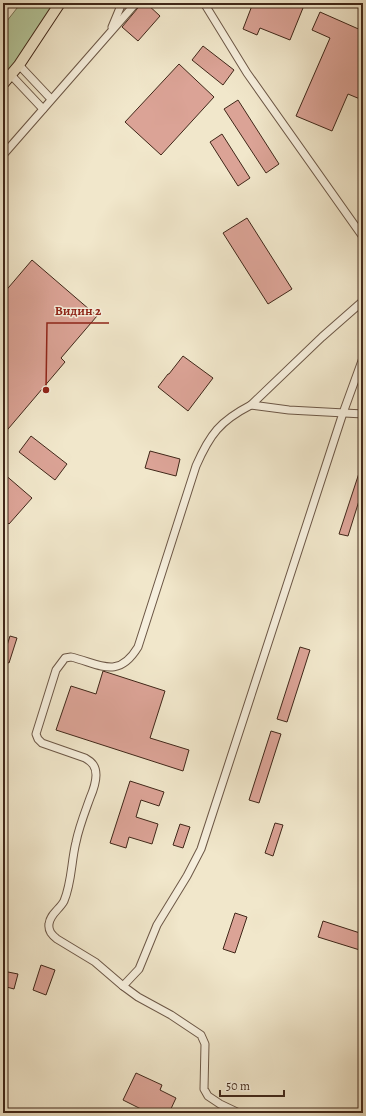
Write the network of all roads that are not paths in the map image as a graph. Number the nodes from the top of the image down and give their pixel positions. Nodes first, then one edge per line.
1 (60, 3) edge
2 (122, 3) edge
3 (136, 3) edge
4 (204, 3) edge
5 (109, 33) junction
6 (18, 65) junction
7 (11, 75) junction
8 (3, 84) edge
9 (51, 100) junction
10 (43, 109) junction
11 (3, 155) edge
12 (363, 237) edge
13 (363, 301) edge
14 (363, 358) edge
15 (251, 405) junction
16 (343, 413) junction
17 (363, 414) edge
18 (123, 986) junction
19 (239, 1113) edge

1 - 6 main road
2 - 5 street
3 - 5 street
4 - 12 street
5 - 9 street
6 - 7 main road
6 - 9 street
7 - 8 main road
7 - 10 street
9 - 10 street
10 - 11 street
13 - 15 street
14 - 16 street
15 - 16 street
15 - 18 street
16 - 17 street
16 - 18 street
18 - 19 street

